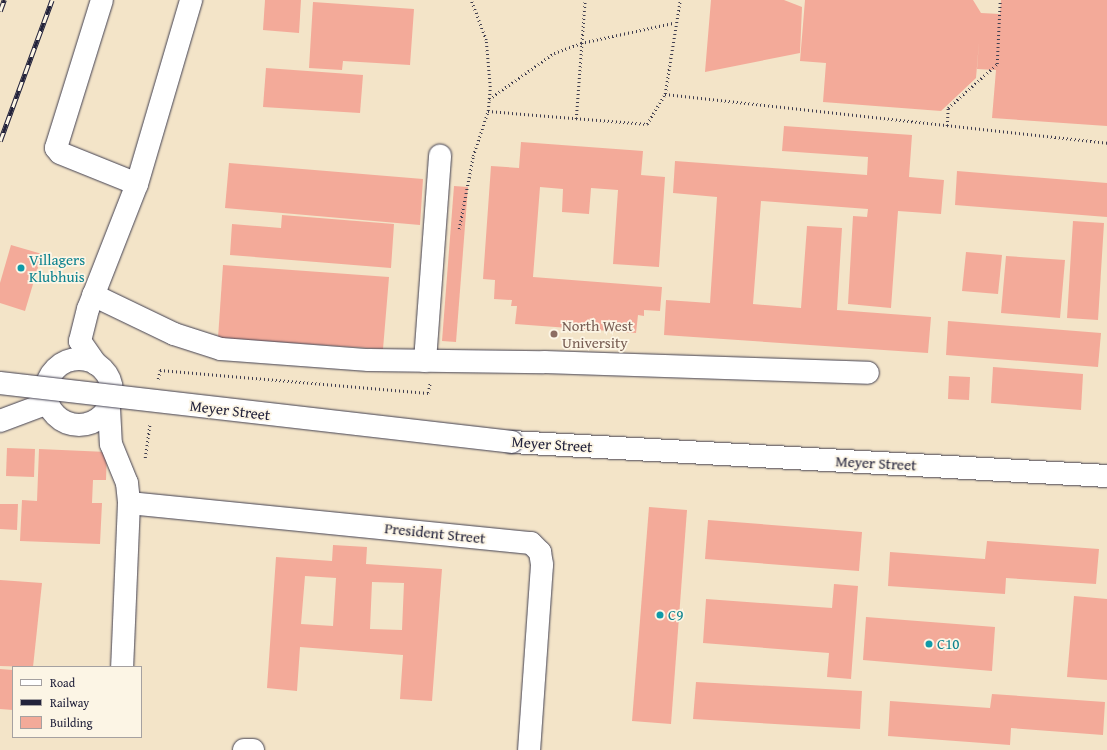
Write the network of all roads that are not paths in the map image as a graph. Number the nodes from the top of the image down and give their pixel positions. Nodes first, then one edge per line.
1 (102, 0) edge
2 (191, 0) edge
3 (440, 156) dead end
4 (137, 184) junction
5 (93, 295) junction
6 (425, 361) junction
7 (96, 364) junction
8 (868, 373) dead end
9 (0, 383) edge
10 (48, 403) junction
11 (109, 408) junction
12 (0, 421) edge
13 (1107, 476) edge
14 (129, 503) junction
15 (122, 666) edge
16 (244, 750) edge
17 (253, 750) edge
18 (529, 750) edge

1 - 4 street
2 - 4 street
3 - 6 street
4 - 5 street
5 - 6 street
5 - 7 street
6 - 8 street
7 - 10 street
7 - 11 street
9 - 13 street, Meyer Street, bridge
10 - 11 street
10 - 12 street
11 - 14 street
14 - 15 street
14 - 18 street, President Street
16 - 17 street

